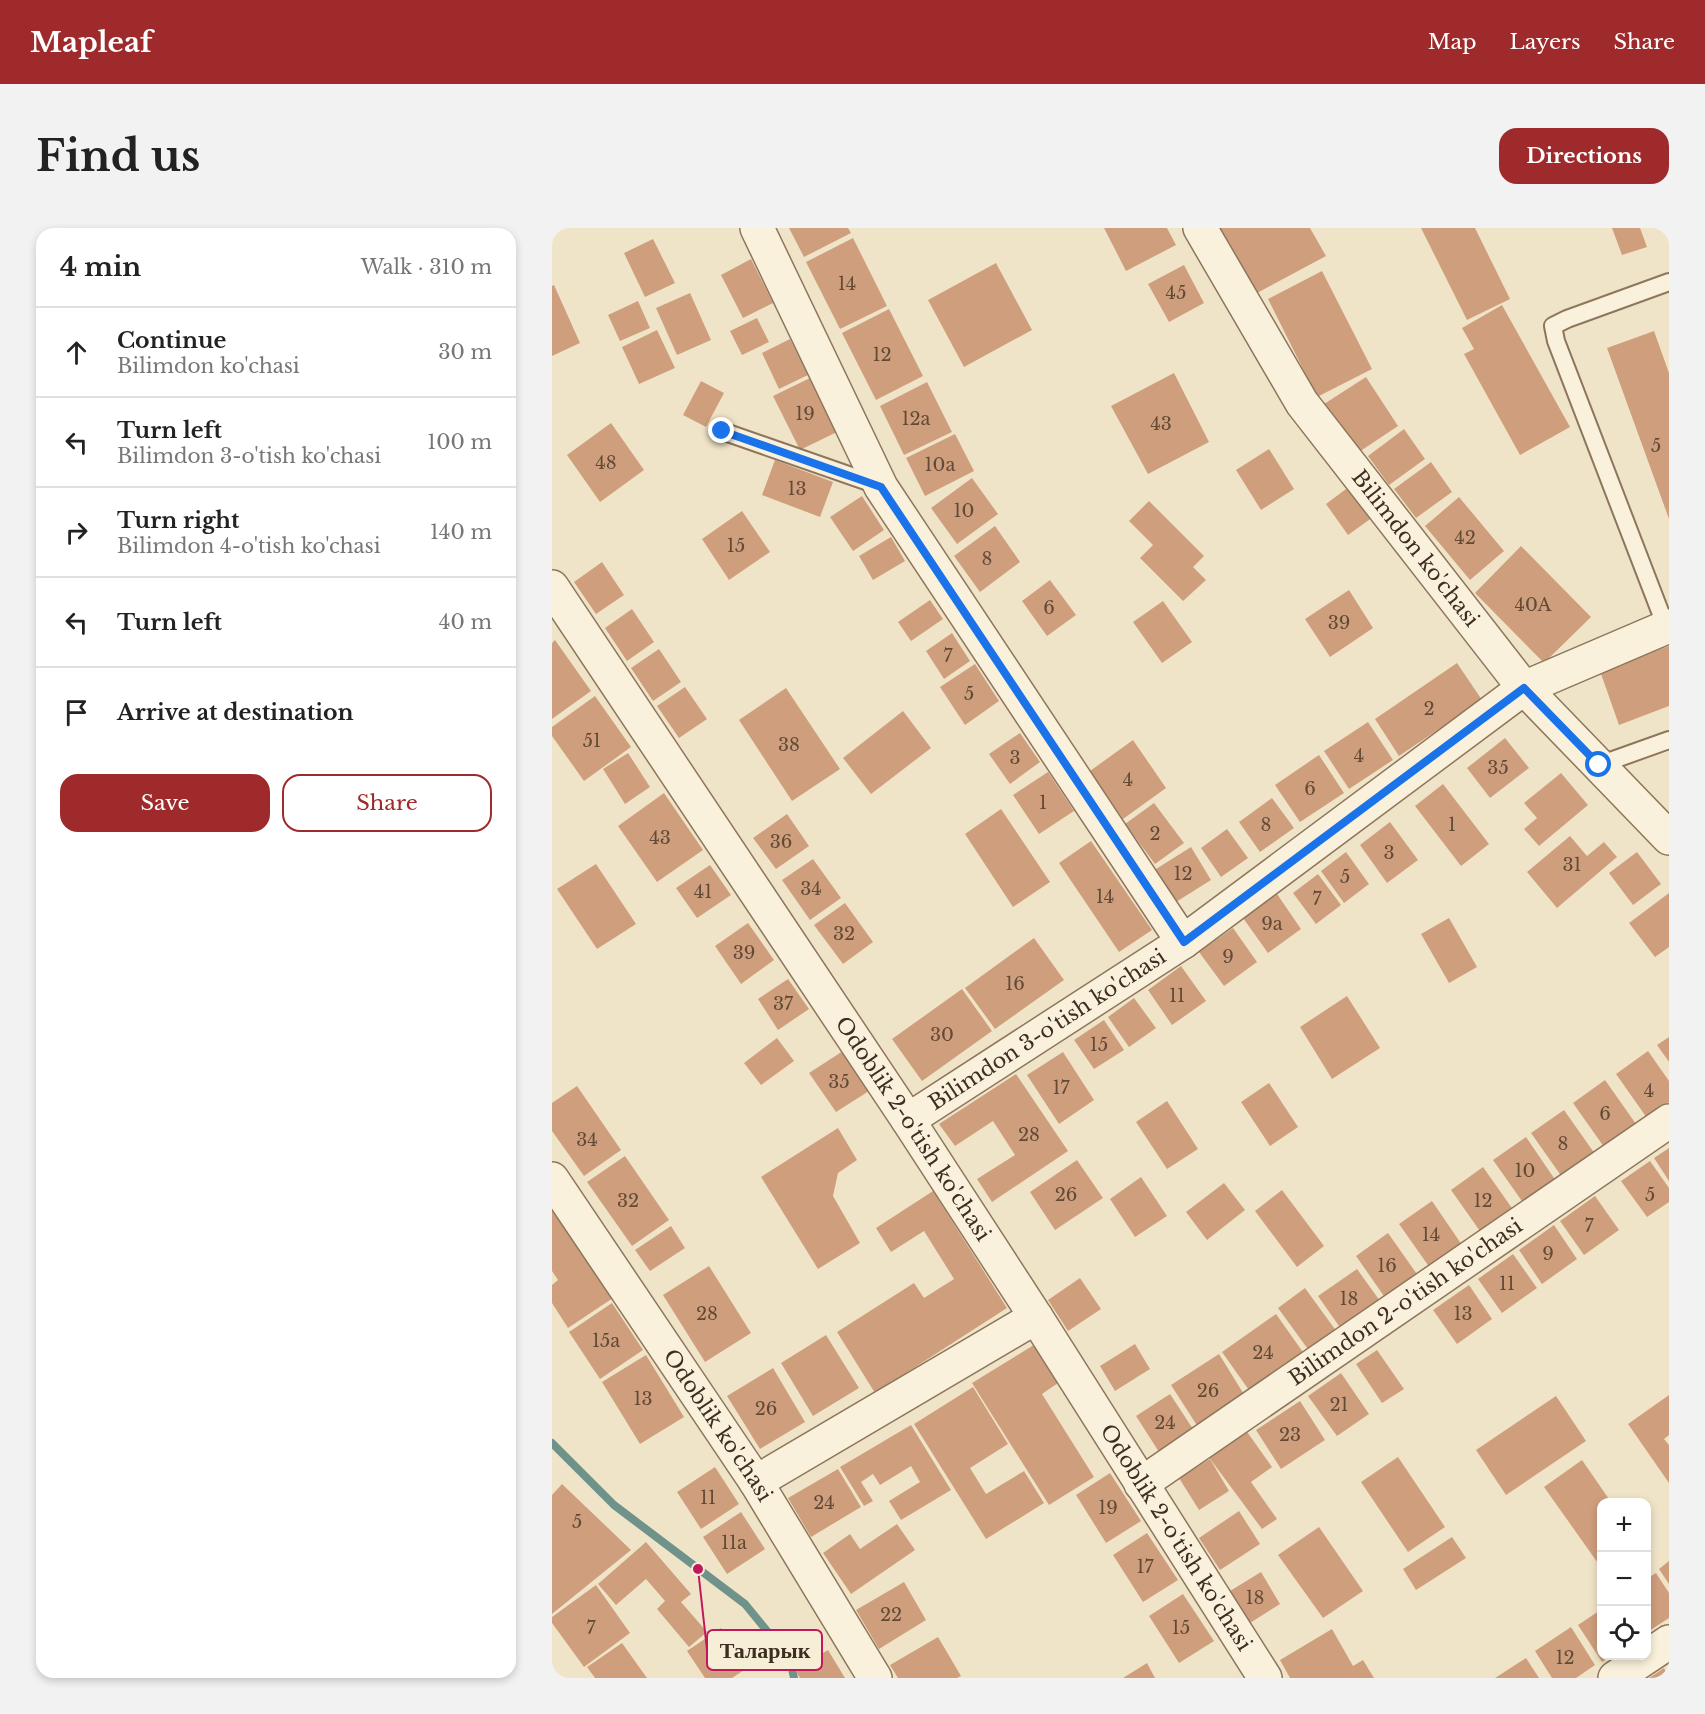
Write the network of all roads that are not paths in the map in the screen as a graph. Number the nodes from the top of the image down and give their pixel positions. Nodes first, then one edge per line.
1 (757, 228) edge
2 (1200, 228) edge
3 (1669, 282) edge
4 (722, 431) dead end
5 (881, 487) junction
6 (552, 586) edge
7 (1668, 627) edge
8 (1524, 688) junction
9 (1669, 740) edge
10 (1599, 765) junction
11 (1669, 838) edge
12 (1184, 942) junction
13 (908, 1120) junction
14 (1669, 1121) edge
15 (552, 1179) edge
16 (1036, 1317) junction
17 (756, 1482) junction
18 (1142, 1484) junction
19 (1669, 1642) edge
20 (876, 1678) edge
21 (1265, 1678) edge
22 (1615, 1678) edge

1 - 5 street
2 - 8 street, Bilimdon ko'chasi
3 - 7 lane
4 - 5 lane
5 - 12 street
6 - 13 street, Odoblik 2-o'tish ko'chasi
7 - 8 street, Bilimdon 3-o'tish ko'chasi
8 - 10 street, Bilimdon ko'chasi
8 - 12 street, Bilimdon 3-o'tish ko'chasi
9 - 10 lane
10 - 11 street, Bilimdon ko'chasi
12 - 13 street, Bilimdon 3-o'tish ko'chasi
13 - 16 street, Odoblik 2-o'tish ko'chasi
14 - 18 street, Bilimdon 2-o'tish ko'chasi
15 - 17 street, Odoblik ko'chasi
16 - 17 street
16 - 18 street, Odoblik 2-o'tish ko'chasi
17 - 20 street, Odoblik ko'chasi
18 - 21 street, Odoblik 2-o'tish ko'chasi
19 - 22 street

